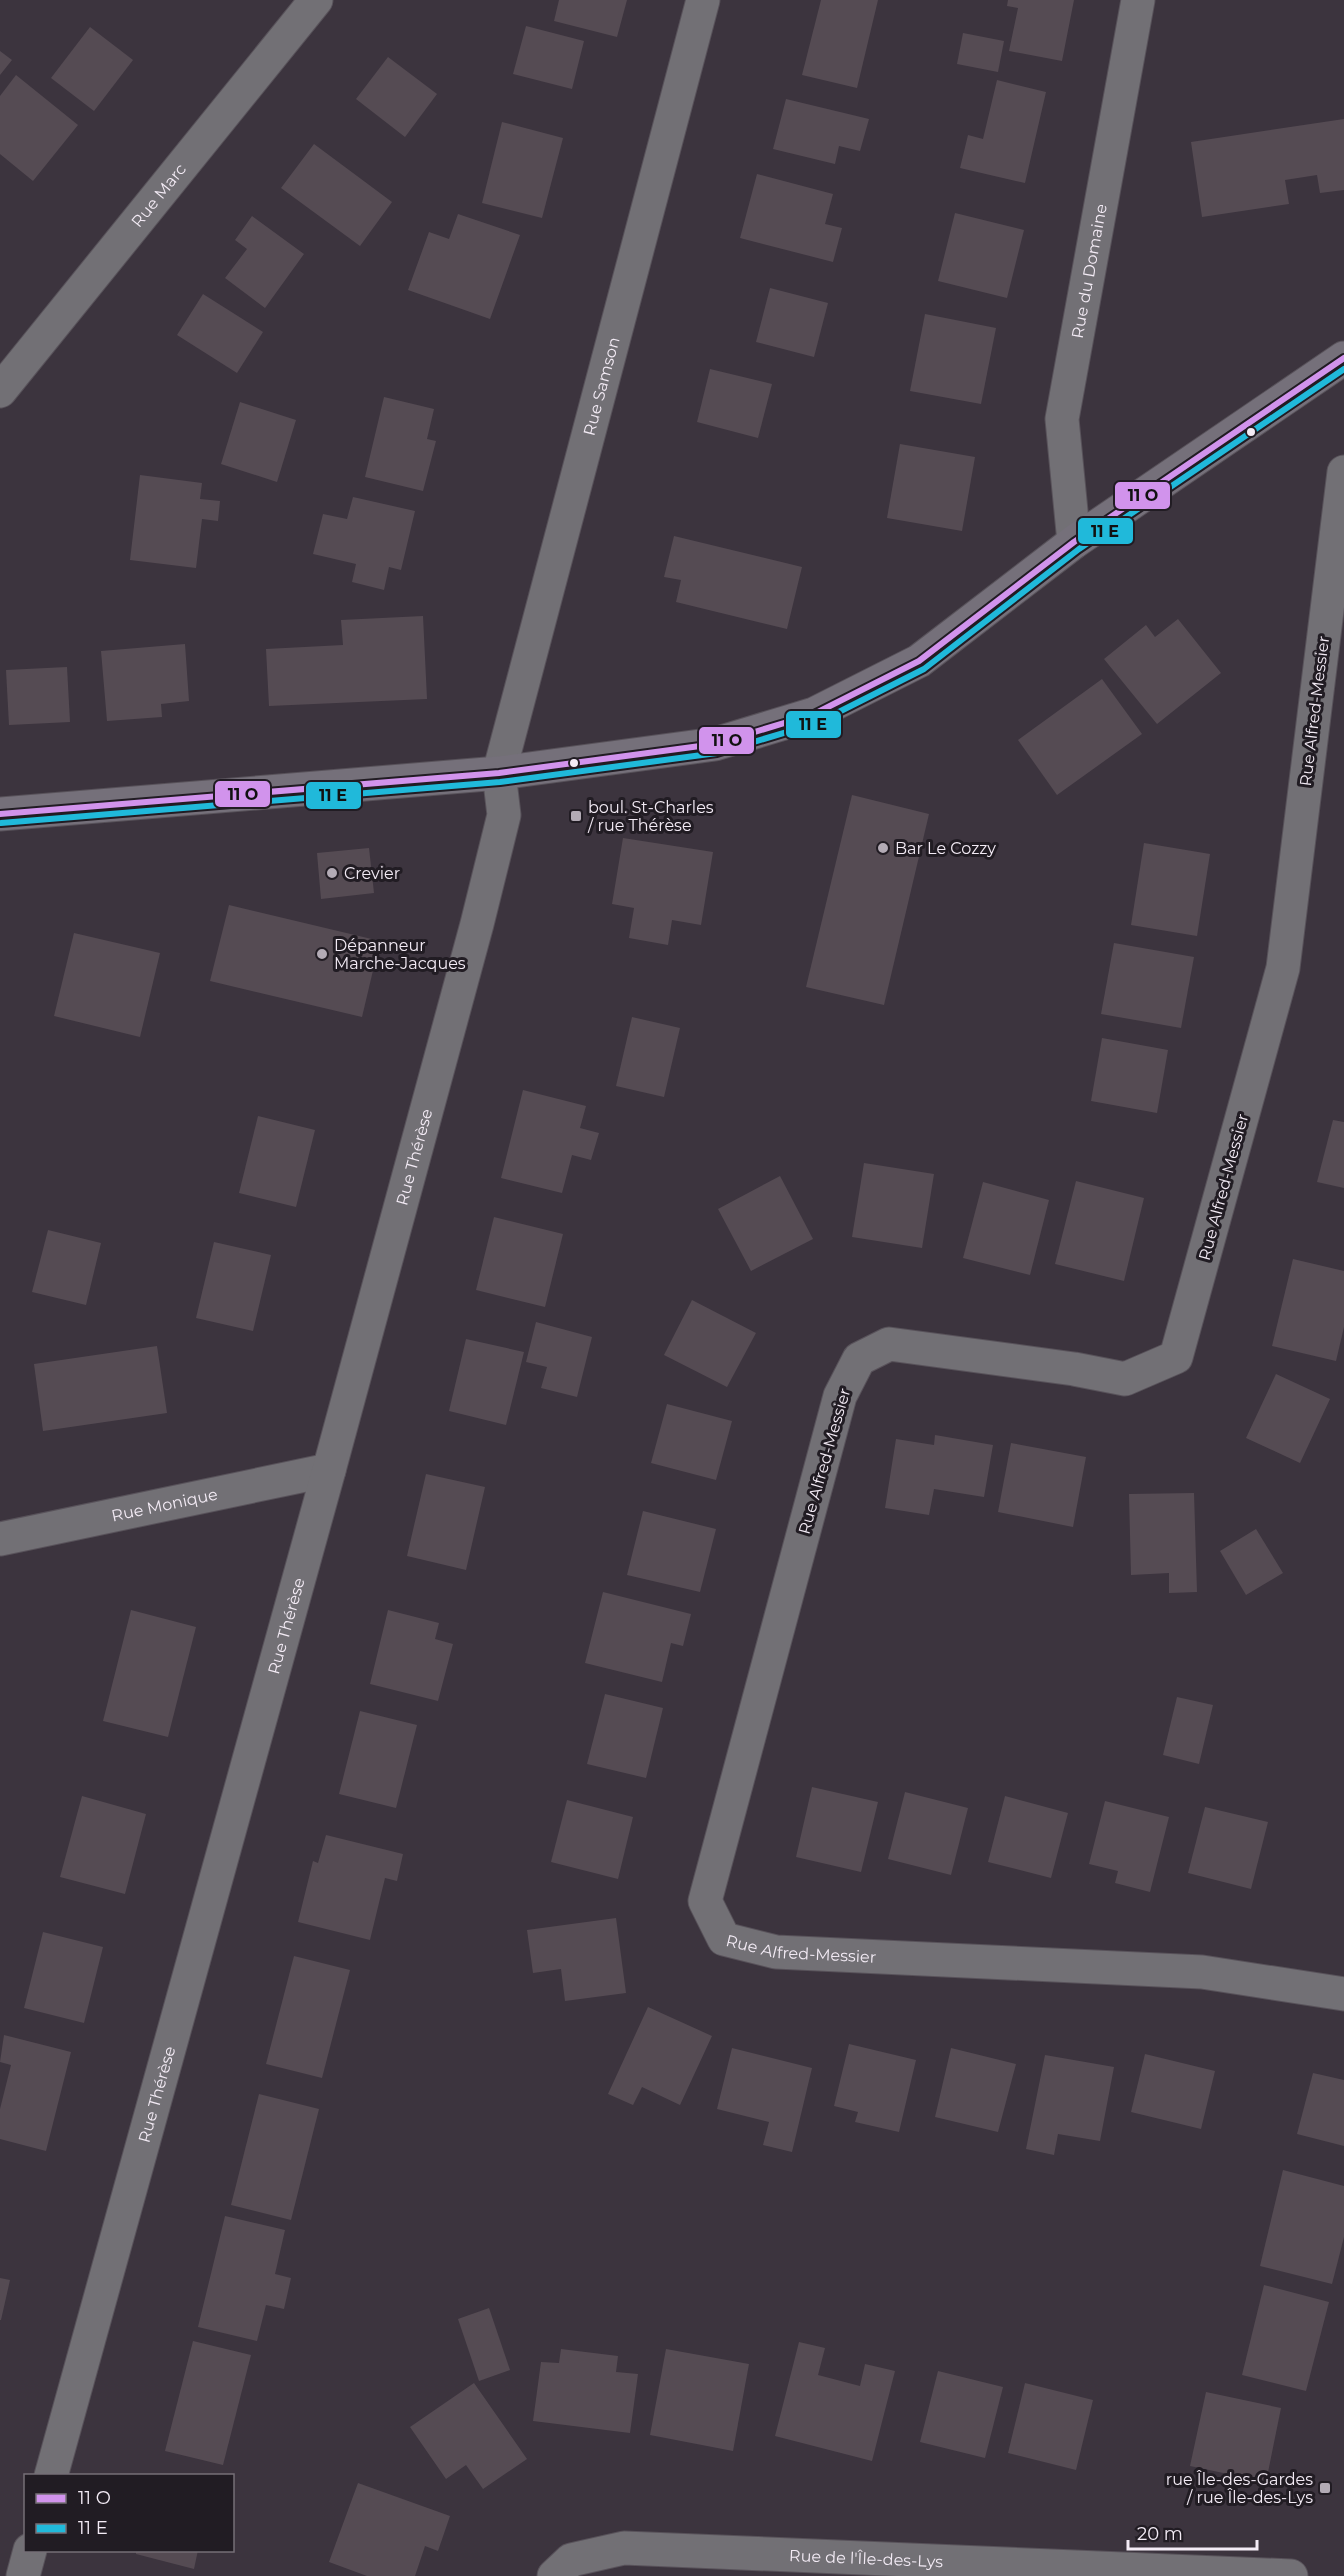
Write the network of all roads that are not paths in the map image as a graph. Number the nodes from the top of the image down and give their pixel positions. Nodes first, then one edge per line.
1 (316, 0) edge
2 (703, 0) edge
3 (1138, 0) edge
4 (1344, 358) edge
5 (0, 391) edge
6 (1344, 472) edge
7 (1074, 542) junction
8 (499, 772) junction
9 (0, 814) edge
10 (329, 1470) junction
11 (0, 1539) edge
12 (1344, 1994) edge
13 (51, 2474) edge
14 (29, 2552) edge
15 (23, 2576) edge
16 (554, 2576) edge
17 (1291, 2576) edge

1 - 5 street, Rue Marc
2 - 8 street, Rue Samson
3 - 7 street, Rue du Domaine
4 - 7 main road
6 - 12 street, Rue Alfred-Messier
7 - 8 main road
8 - 9 main road
8 - 10 street, Rue Thérèse
10 - 11 street, Rue Monique
10 - 13 street, Rue Thérèse
14 - 15 street
16 - 17 street, Rue de l'Île-des-Lys

